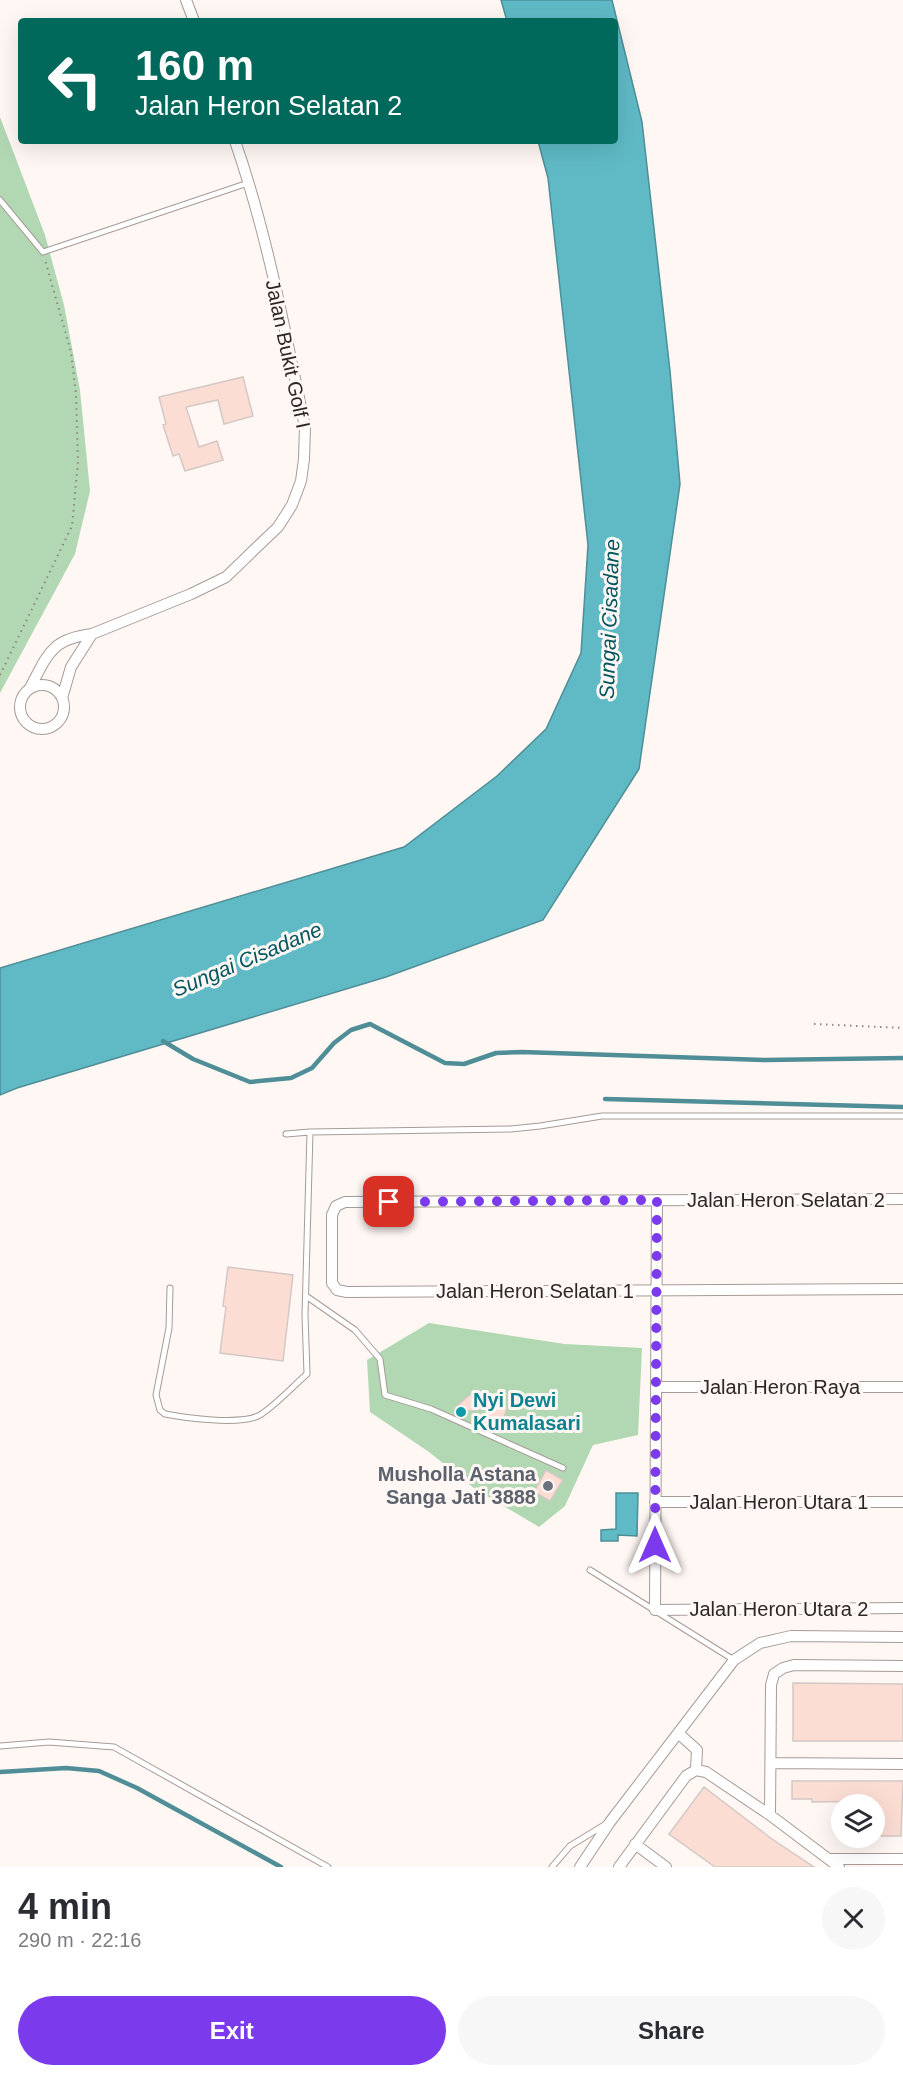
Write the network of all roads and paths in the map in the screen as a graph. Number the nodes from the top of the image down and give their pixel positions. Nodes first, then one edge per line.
1 (186, 0) edge
2 (193, 18) edge
3 (236, 144) edge
4 (249, 182) junction
5 (0, 200) edge
6 (43, 252) junction
7 (92, 634) junction
8 (0, 675) edge
9 (30, 687) junction
10 (62, 698) junction
11 (814, 1024) dead end
12 (903, 1028) edge
13 (903, 1116) edge
14 (310, 1132) junction
15 (286, 1134) dead end
16 (903, 1199) edge
17 (657, 1200) junction
18 (170, 1288) dead end
19 (903, 1289) edge
20 (656, 1290) junction
21 (347, 1292) joint
22 (306, 1296) junction
23 (656, 1387) junction
24 (903, 1387) edge
25 (563, 1468) dead end
26 (655, 1502) junction
27 (903, 1502) edge
28 (590, 1570) dead end
29 (903, 1608) edge
30 (655, 1610) junction
31 (903, 1637) edge
32 (734, 1660) junction
33 (903, 1666) edge
34 (678, 1733) junction
35 (0, 1746) edge
36 (771, 1763) junction
37 (903, 1764) edge
38 (696, 1770) junction
39 (770, 1815) junction
40 (610, 1822) junction
41 (635, 1844) junction
42 (829, 1859) junction
43 (903, 1859) edge
44 (328, 1867) edge
45 (552, 1867) edge
46 (580, 1867) edge
47 (619, 1867) edge
48 (666, 1867) edge
49 (839, 1867) edge

1 - 2 street
3 - 4 street, Jalan Bukit Golf I
4 - 6 lane
4 - 7 street, Jalan Bukit Golf I
5 - 6 lane
6 - 8 path
7 - 9 street, Jalan Bukit Golf I
7 - 10 street, Jalan Bukit Golf I
9 - 10 street
9 - 10 street, Jalan Bukit Golf I
11 - 12 path
13 - 14 lane
14 - 15 lane
14 - 22 lane
16 - 17 street, Jalan Heron Selatan 2
17 - 20 street
17 - 21 street, Jalan Heron Selatan 2
18 - 22 lane
19 - 20 street, Jalan Heron Selatan 1
20 - 21 street, Jalan Heron Selatan 1
20 - 23 street
22 - 25 lane
23 - 24 street, Jalan Heron Raya
23 - 26 street
26 - 27 street, Jalan Heron Utara 1
26 - 30 street
28 - 30 lane
29 - 30 street, Jalan Heron Utara 2
30 - 32 lane
31 - 32 street
32 - 34 street
33 - 36 street
34 - 38 street
34 - 40 street
35 - 44 lane
36 - 37 street
36 - 39 street
38 - 39 street
38 - 41 street
39 - 42 street
40 - 45 lane
40 - 46 street
41 - 47 street
41 - 48 street
42 - 43 street
42 - 49 street

